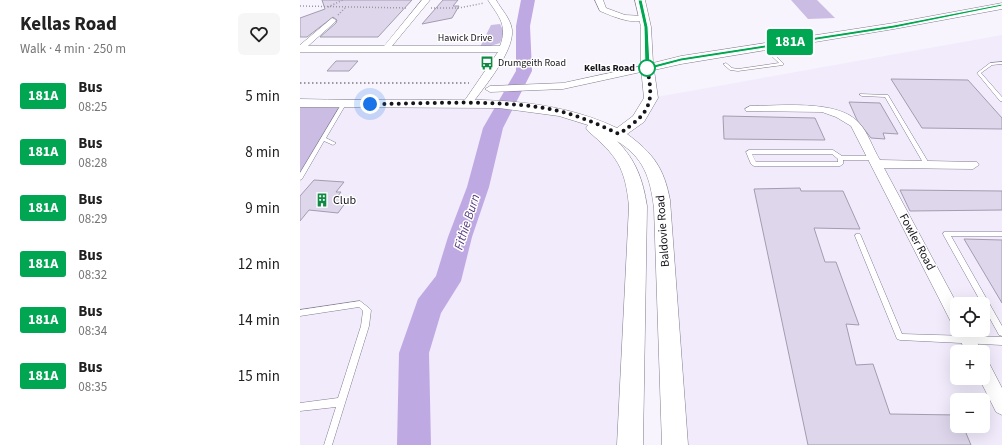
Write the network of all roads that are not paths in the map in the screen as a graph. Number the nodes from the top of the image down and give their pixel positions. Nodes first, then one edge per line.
1 (426, 0) edge
2 (492, 0) edge
3 (599, 0) edge
4 (640, 0) edge
5 (1002, 6) edge
6 (644, 18) junction
7 (321, 20) dead end
8 (332, 20) junction
9 (342, 20) dead end
10 (763, 46) junction
11 (300, 49) edge
12 (386, 49) junction
13 (503, 49) junction
14 (1002, 63) edge
15 (725, 64) dead end
16 (647, 68) junction
17 (489, 87) junction
18 (862, 95) dead end
19 (1002, 100) edge
20 (300, 103) edge
21 (468, 103) junction
22 (344, 104) junction
23 (750, 109) dead end
24 (613, 137) junction
25 (324, 138) junction
26 (333, 143) dead end
27 (841, 158) junction
28 (875, 161) junction
29 (927, 165) junction
30 (973, 165) dead end
31 (300, 178) edge
32 (1002, 234) edge
33 (858, 236) dead end
34 (950, 306) edge
35 (300, 314) edge
36 (1002, 333) edge
37 (969, 341) edge
38 (1002, 342) edge
39 (990, 378) edge
40 (998, 389) edge
41 (341, 402) junction
42 (1002, 406) edge
43 (300, 407) edge
44 (328, 445) edge
45 (630, 445) edge
46 (675, 445) edge

1 - 12 street
2 - 13 street
3 - 6 street
4 - 6 main road
5 - 10 main road
6 - 16 main road
7 - 8 street
8 - 9 street
8 - 11 street, Hawick Drive
10 - 15 lane
10 - 16 main road
11 - 12 street, Hawick Drive
12 - 13 street, Hawick Drive
13 - 17 street, Hawick Drive
14 - 19 lane
16 - 17 street
16 - 24 main road
17 - 21 street, Hawick Drive
18 - 29 lane
20 - 22 main road
21 - 22 main road
21 - 24 main road, Baldovie Road
22 - 25 lane
23 - 28 street, Fowler Road
24 - 45 main road, Baldovie Road
24 - 46 main road, Baldovie Road
25 - 26 lane
25 - 31 lane
27 - 27 lane
27 - 28 lane
28 - 29 street
28 - 34 street, Fowler Road
29 - 30 street
32 - 36 lane
33 - 37 lane
35 - 41 lane
37 - 38 lane
39 - 40 street
40 - 42 street
41 - 43 lane
41 - 44 lane

